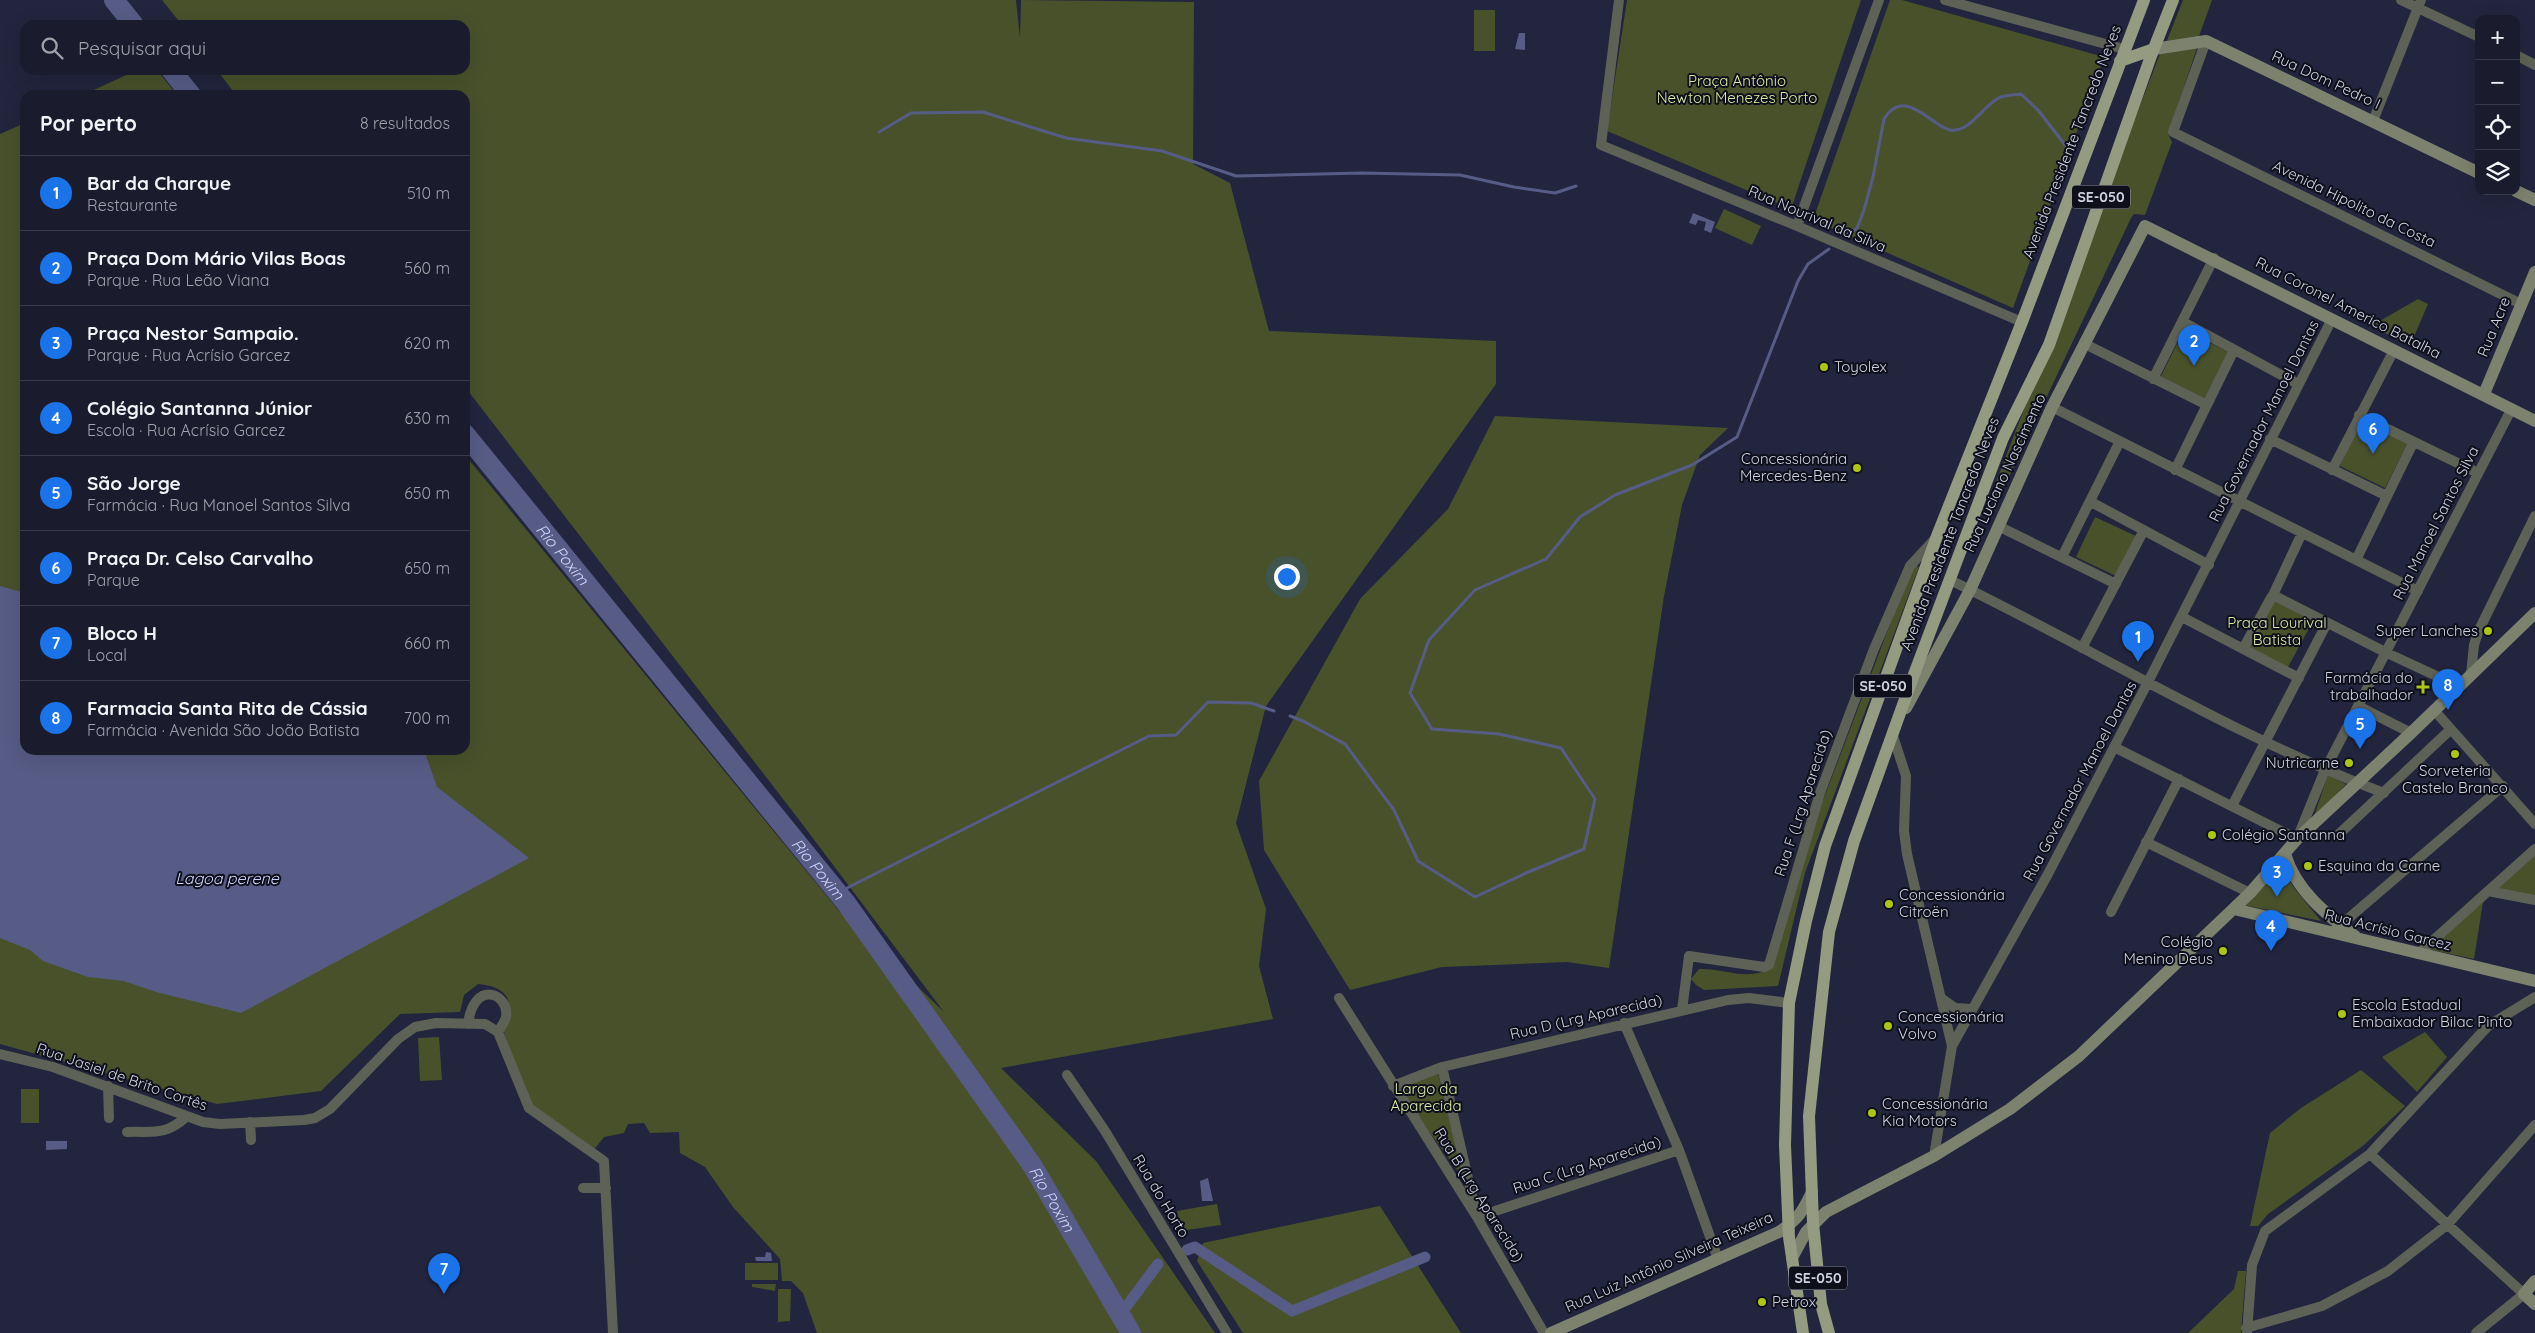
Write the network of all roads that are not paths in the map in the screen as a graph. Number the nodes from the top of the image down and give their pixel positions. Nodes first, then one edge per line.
1 (1619, 0) edge
2 (1879, 0) edge
3 (1945, 0) edge
4 (2144, 0) edge
5 (2173, 0) edge
6 (2401, 0) edge
7 (2420, 4) edge
8 (2475, 35) edge
9 (2206, 41) junction
10 (2155, 45) junction
11 (2122, 55) junction
12 (2520, 58) edge
13 (2535, 64) edge
14 (2373, 121) junction
15 (2475, 171) edge
16 (2520, 193) edge
17 (2535, 200) edge
18 (1797, 226) junction
19 (2145, 226) joint
20 (2214, 258) junction
21 (2535, 272) edge
22 (2521, 304) junction
23 (2332, 319) junction
24 (2022, 322) junction
25 (2183, 322) junction
26 (2085, 344) junction
27 (2234, 350) junction
28 (2394, 350) junction
29 (2153, 379) junction
30 (2298, 384) junction
31 (2484, 394) junction
32 (2207, 406) junction
33 (2052, 407) junction
34 (2511, 410) junction
35 (2359, 415) junction
36 (2535, 421) edge
37 (2270, 439) junction
38 (2120, 441) junction
39 (2413, 443) junction
40 (2176, 470) junction
41 (2332, 470) junction
42 (2478, 473) junction
43 (2387, 496) junction
44 (2091, 502) junction
45 (2240, 502) junction
46 (2535, 516) edge
47 (1998, 526) junction
48 (2144, 530) junction
49 (2302, 533) junction
50 (1937, 536) junction
51 (2062, 557) junction
52 (2356, 560) junction
53 (2209, 565) junction
54 (1950, 580) junction
55 (2116, 584) junction
56 (1970, 590) junction
57 (2418, 591) junction
58 (2273, 595) junction
59 (2535, 613) edge
60 (2182, 617) junction
61 (2327, 623) junction
62 (2082, 648) junction
63 (2243, 649) junction
64 (2387, 653) junction
65 (2471, 674) junction
66 (2299, 678) junction
67 (2148, 682) junction
68 (2458, 686) junction
69 (2358, 706) junction
70 (2434, 710) junction
71 (2450, 730) junction
72 (1892, 733) junction
73 (2411, 733) junction
74 (2266, 743) junction
75 (2114, 747) junction
76 (2325, 770) junction
77 (2179, 779) junction
78 (2358, 784) junction
79 (2503, 786) junction
80 (2384, 794) junction
81 (2232, 806) junction
82 (2535, 824) edge
83 (2338, 834) dead end
84 (2297, 839) junction
85 (2146, 842) junction
86 (2535, 849) edge
87 (2285, 854) junction
88 (2488, 891) junction
89 (2250, 893) junction
90 (2535, 900) edge
91 (2234, 909) junction
92 (2111, 912) dead end
93 (2336, 929) junction
94 (2418, 954) junction
95 (2535, 981) edge
96 (2535, 996) edge
97 (1339, 998) dead end
98 (1941, 998) junction
99 (1789, 1003) junction
100 (1972, 1009) junction
101 (1682, 1010) junction
102 (1624, 1023) junction
103 (468, 1024) junction
104 (498, 1032) junction
105 (1952, 1046) junction
106 (0, 1054) edge
107 (1442, 1067) junction
108 (1067, 1075) dead end
109 (108, 1086) junction
110 (1393, 1086) junction
111 (186, 1117) junction
112 (109, 1118) dead end
113 (250, 1122) junction
114 (2535, 1126) edge
115 (127, 1132) dead end
116 (251, 1140) dead end
117 (1679, 1150) junction
118 (2370, 1154) junction
119 (1934, 1156) junction
120 (583, 1188) dead end
121 (606, 1188) junction
122 (1812, 1192) junction
123 (1476, 1217) junction
124 (1813, 1223) junction
125 (2448, 1224) junction
126 (1788, 1226) junction
127 (1718, 1258) junction
128 (1792, 1258) junction
129 (2535, 1282) edge
130 (2524, 1294) junction
131 (2535, 1304) edge
132 (2246, 1330) edge
133 (613, 1333) edge
134 (1227, 1333) edge
135 (1544, 1333) edge
136 (1551, 1333) edge
137 (1803, 1333) edge
138 (1829, 1333) edge
139 (2476, 1333) edge

1 - 18 street, Rua Nourival da Silva
2 - 18 street
3 - 11 street
4 - 11 main road, Avenida Presidente Tancredo Neves / SE-050
5 - 10 main road, Avenida Presidente Tancredo Neves / SE-050
6 - 7 street
7 - 8 street
7 - 14 street
9 - 10 street
9 - 14 street, Rua Dom Pedro I
9 - 22 street, Avenida Hipolito da Costa
10 - 11 main road
10 - 54 main road, Avenida Presidente Tancredo Neves / SE-050
11 - 24 main road, Avenida Presidente Tancredo Neves / SE-050
12 - 13 street
14 - 15 street, Rua Dom Pedro I
16 - 17 street
18 - 24 street, Rua Nourival da Silva
19 - 20 street, Rua Coronel Americo Batalha
19 - 26 street, Rua Luciano Nascimento
20 - 23 street, Rua Coronel Americo Batalha
20 - 25 street
21 - 22 street, Rua Acre
22 - 31 street, Rua Acre
23 - 28 street, Rua Coronel Americo Batalha
23 - 30 street, Rua Governador Manoel Dantas
24 - 50 main road, Avenida Presidente Tancredo Neves / SE-050
25 - 27 street
25 - 29 street
26 - 29 street
26 - 33 street, Rua Luciano Nascimento
27 - 30 street
27 - 32 street
28 - 31 street, Rua Coronel Americo Batalha
28 - 35 street
29 - 32 street
30 - 37 street, Rua Governador Manoel Dantas
31 - 34 street, Rua Coronel Americo Batalha
32 - 40 street
33 - 38 street
33 - 47 street, Rua Luciano Nascimento
34 - 36 street, Rua Coronel Americo Batalha
34 - 42 street, Rua Manoel Santos Silva
35 - 39 street
35 - 41 street
37 - 41 street
37 - 45 street, Rua Governador Manoel Dantas
38 - 40 street
38 - 44 street
39 - 42 street
39 - 43 street
40 - 45 street
41 - 43 street
42 - 57 street, Rua Manoel Santos Silva
43 - 52 street
44 - 48 street
44 - 51 street
45 - 49 street
45 - 53 street, Rua Governador Manoel Dantas
46 - 65 street
47 - 51 street
47 - 56 street, Rua Luciano Nascimento
48 - 53 street
48 - 55 street
49 - 52 street
49 - 58 street
50 - 99 main road, Avenida Presidente Tancredo Neves / SE-050
50 - 101 street, Rua F (Lrg Aparecida)
51 - 55 street
52 - 57 street
53 - 60 street, Rua Governador Manoel Dantas
54 - 56 street
54 - 72 main road, Avenida Presidente Tancredo Neves / SE-050
55 - 62 street
56 - 62 street
56 - 72 street, Rua Luciano Nascimento
57 - 64 street, Rua Manoel Santos Silva
58 - 61 street
58 - 63 street
59 - 65 street
60 - 63 street
60 - 67 street, Rua Governador Manoel Dantas
61 - 64 street
61 - 66 street
62 - 67 street
63 - 66 street
64 - 68 street
64 - 69 street, Rua Manoel Santos Silva
65 - 68 street
66 - 74 street
67 - 74 street
67 - 75 street, Rua Governador Manoel Dantas
68 - 70 street
69 - 73 street
69 - 76 street, Rua Manoel Santos Silva
70 - 71 street
70 - 73 street
71 - 79 street
71 - 80 street
72 - 98 street
72 - 122 main road, Avenida Presidente Tancredo Neves / SE-050
73 - 78 street
74 - 76 street
74 - 81 street
75 - 77 street
75 - 100 street, Rua Governador Manoel Dantas
76 - 78 street
76 - 84 street, Rua Manoel Santos Silva
77 - 81 street
77 - 85 street
78 - 80 street
78 - 84 street
79 - 82 street
79 - 93 street
80 - 83 street
81 - 84 street
84 - 87 street
85 - 89 street
85 - 92 street
86 - 88 street
87 - 89 street
87 - 93 street
88 - 90 street
88 - 94 street
89 - 91 street
91 - 93 street, Rua Acrísio Garcez
91 - 119 street
93 - 94 street, Rua Acrísio Garcez
94 - 95 street, Rua Acrísio Garcez
96 - 118 street
97 - 110 street, Rua B (Lrg Aparecida)
98 - 100 street
98 - 105 street
99 - 101 street, Rua D (Lrg Aparecida)
99 - 126 main road, Avenida Presidente Tancredo Neves / SE-050
100 - 105 street, Rua Governador Manoel Dantas
101 - 102 street, Rua D (Lrg Aparecida)
102 - 107 street, Rua D (Lrg Aparecida)
102 - 117 street
103 - 104 street, Rua Jasiel de Brito Cortês
103 - 104 street
103 - 113 street, Rua Jasiel de Brito Cortês
104 - 121 street
105 - 119 street, Rua Governador Manoel Dantas
106 - 109 street, Rua Jasiel de Brito Cortês
107 - 110 street, Rua D (Lrg Aparecida)
107 - 123 street
108 - 134 street, Rua do Horto
109 - 111 street, Rua Jasiel de Brito Cortês
109 - 112 street
110 - 123 street, Rua B (Lrg Aparecida)
111 - 113 street, Rua Jasiel de Brito Cortês
111 - 115 street
113 - 116 street
114 - 125 street
117 - 123 street, Rua C (Lrg Aparecida)
117 - 127 street
118 - 125 street
118 - 132 street
119 - 124 street
120 - 121 street
121 - 133 street
122 - 124 main road, Avenida Presidente Tancredo Neves / SE-050
122 - 126 street, Rua Luiz Antônio Silveira Teixeira
123 - 135 street, Rua B (Lrg Aparecida)
124 - 128 street
124 - 138 main road, Avenida Presidente Tancredo Neves / SE-050
125 - 130 street
125 - 132 street
126 - 127 street, Rua Luiz Antônio Silveira Teixeira
126 - 128 main road, Avenida Presidente Tancredo Neves / SE-050
127 - 136 street, Rua Luiz Antônio Silveira Teixeira
128 - 137 main road, Avenida Presidente Tancredo Neves / SE-050
129 - 130 street
130 - 131 street
130 - 139 street

